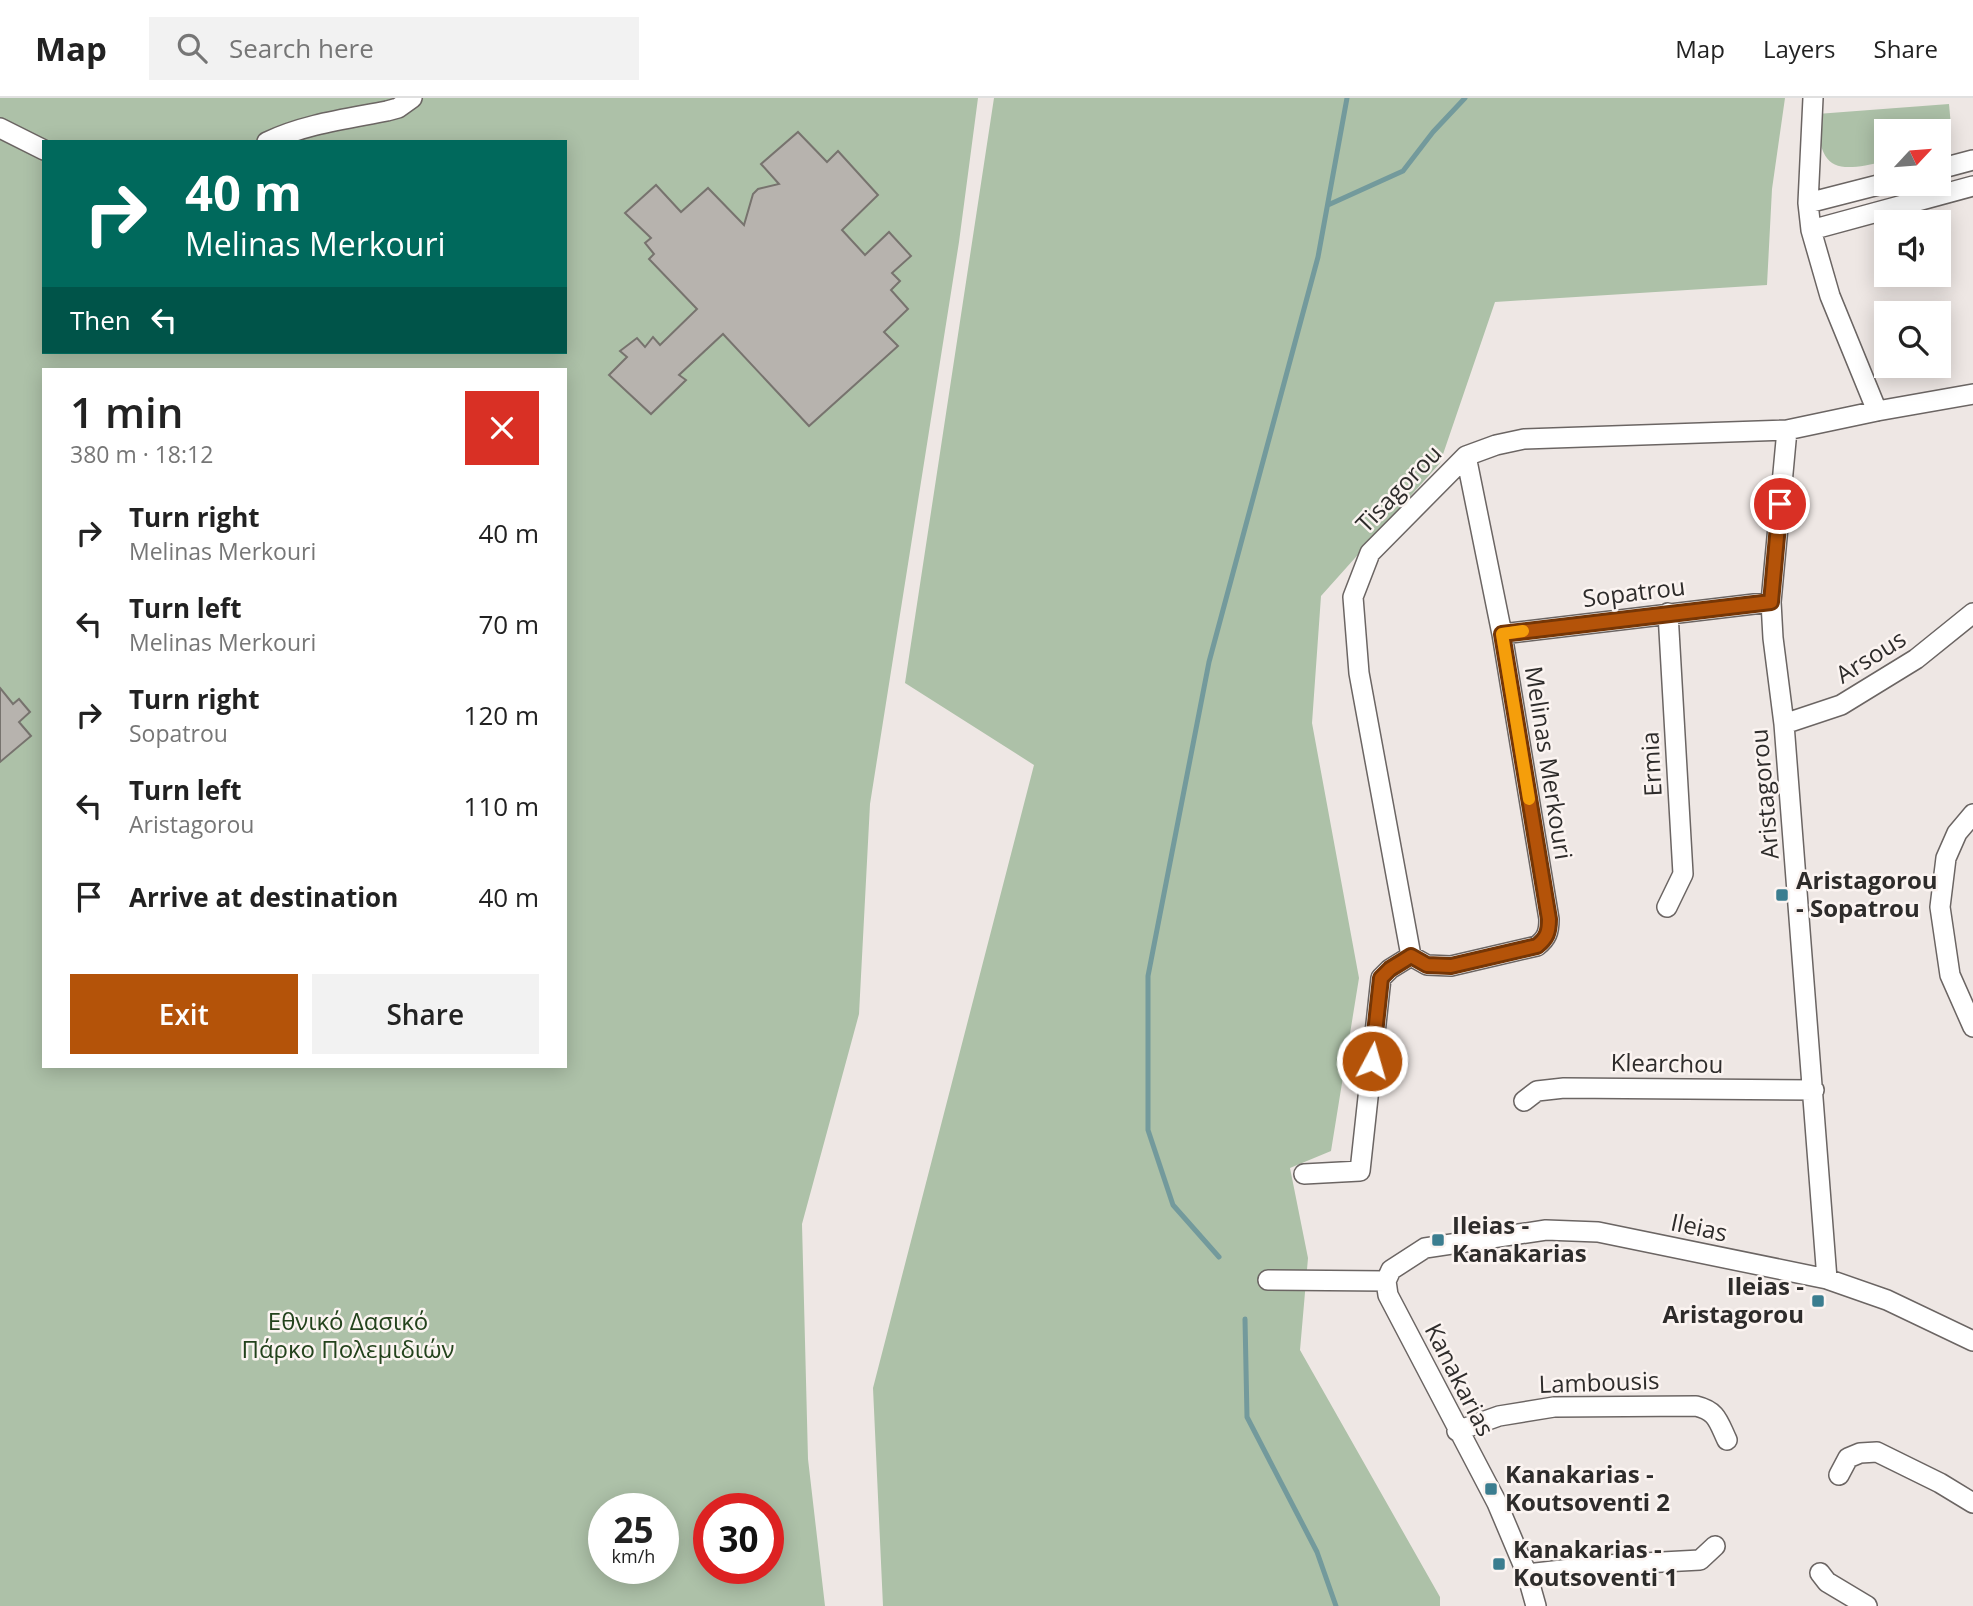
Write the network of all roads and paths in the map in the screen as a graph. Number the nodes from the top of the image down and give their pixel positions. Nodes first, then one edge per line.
1 (412, 98) edge
2 (1813, 98) edge
3 (0, 128) edge
4 (271, 140) edge
5 (42, 149) edge
6 (1973, 160) edge
7 (1951, 166) edge
8 (1874, 186) edge
9 (1973, 186) edge
10 (1808, 203) junction
11 (1811, 230) junction
12 (1973, 394) edge
13 (1877, 411) junction
14 (1787, 430) junction
15 (1466, 456) junction
16 (1771, 602) junction
17 (1668, 613) junction
18 (1973, 613) edge
19 (1502, 634) junction
20 (1784, 724) junction
21 (1973, 814) edge
22 (1667, 908) dead end
23 (1411, 956) junction
24 (1973, 1027) edge
25 (1814, 1090) junction
26 (1524, 1101) dead end
27 (1304, 1174) dead end
28 (1827, 1279) junction
29 (1268, 1280) dead end
30 (1385, 1281) junction
31 (1973, 1341) edge
32 (1457, 1431) junction
33 (1727, 1440) dead end
34 (1839, 1475) dead end
35 (1973, 1503) edge
36 (1715, 1546) dead end
37 (1820, 1573) dead end
38 (1527, 1574) junction
39 (1536, 1606) edge
40 (1867, 1606) edge

1 - 4 street
2 - 10 street
3 - 5 street
6 - 7 street
8 - 10 street
9 - 11 street
10 - 11 street
11 - 13 street
12 - 13 street, Tisagorou
13 - 14 street, Tisagorou
14 - 15 street, Tisagorou
14 - 16 street, Aristagorou
15 - 19 street, Melinas Merkouri
15 - 23 street, Tisagorou
16 - 17 street, Sopatrou
16 - 20 street, Aristagorou
17 - 19 street, Sopatrou
17 - 22 street, Ermia
18 - 20 street, Arsous
19 - 23 street, Melinas Merkouri
20 - 25 street, Aristagorou
21 - 24 street
23 - 27 street
25 - 26 street, Klearchou
25 - 28 street, Aristagorou
28 - 30 street, Ileias
28 - 31 street, Ileias
29 - 30 street
30 - 32 street, Kanakarias
32 - 33 street, Lambousis
32 - 38 street, Kanakarias
34 - 35 street
36 - 38 street
37 - 40 street
38 - 39 street, Kanakarias

